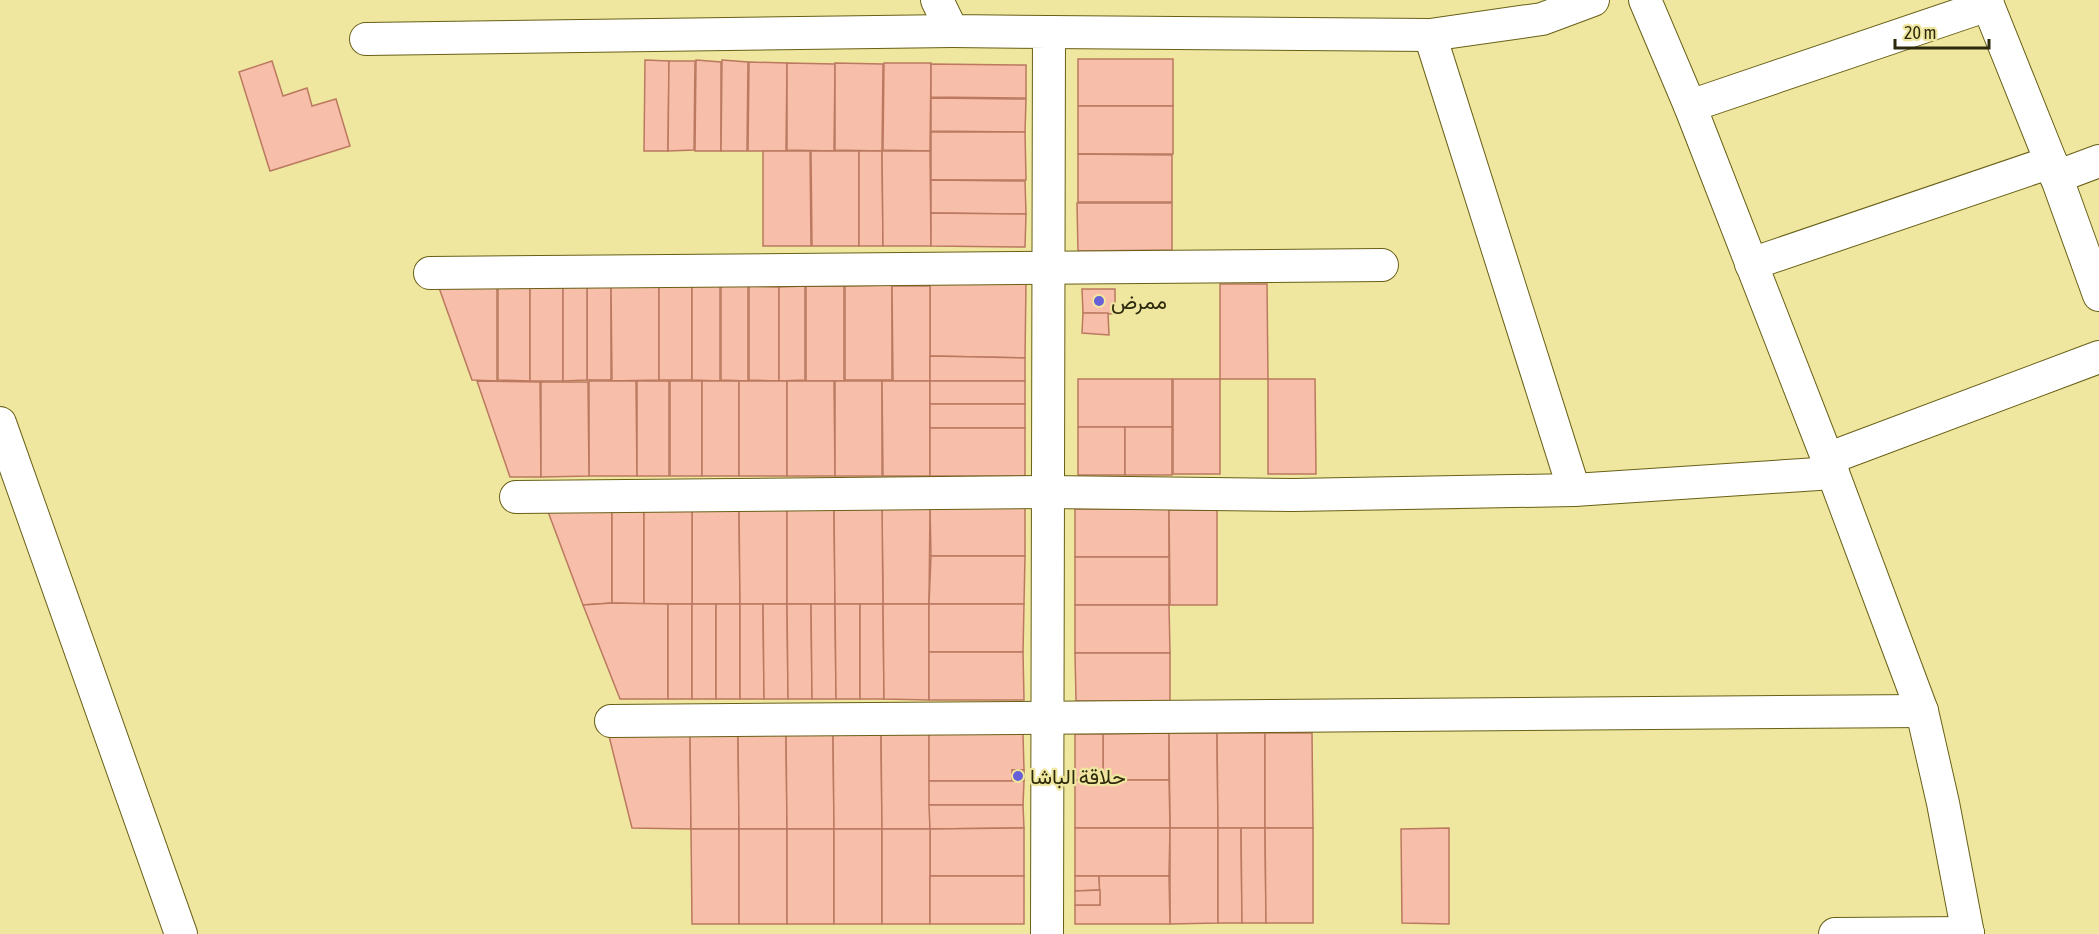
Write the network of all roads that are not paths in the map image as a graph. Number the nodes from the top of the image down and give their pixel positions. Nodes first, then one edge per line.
1 (938, 0) edge
2 (1593, 0) edge
3 (1645, 0) edge
4 (1987, 3) edge
5 (952, 31) junction
6 (1049, 32) junction
7 (1430, 34) junction
8 (366, 39) dead end
9 (1690, 106) junction
10 (2099, 161) edge
11 (2054, 170) junction
12 (1751, 264) junction
13 (1382, 266) dead end
14 (1049, 268) junction
15 (430, 273) dead end
16 (2099, 295) edge
17 (2099, 357) edge
18 (0, 423) edge
19 (1830, 466) junction
20 (1574, 490) junction
21 (1048, 492) junction
22 (516, 498) dead end
23 (1922, 711) junction
24 (1048, 716) junction
25 (610, 721) dead end
26 (181, 934) edge
27 (1047, 934) edge
28 (1835, 934) edge
29 (1968, 934) edge

1 - 5 street
2 - 7 street
3 - 9 street
4 - 9 street
4 - 11 street
5 - 6 street
5 - 8 street
6 - 7 street
6 - 14 street
7 - 20 street
9 - 12 street
10 - 11 street
11 - 12 street
11 - 16 street
12 - 19 street
13 - 14 street
14 - 15 street
14 - 21 street
17 - 19 street
18 - 26 street
19 - 20 street
19 - 23 street
20 - 21 street
21 - 22 street
21 - 24 street
23 - 24 street
23 - 29 street
24 - 25 street
24 - 27 street
28 - 29 street

